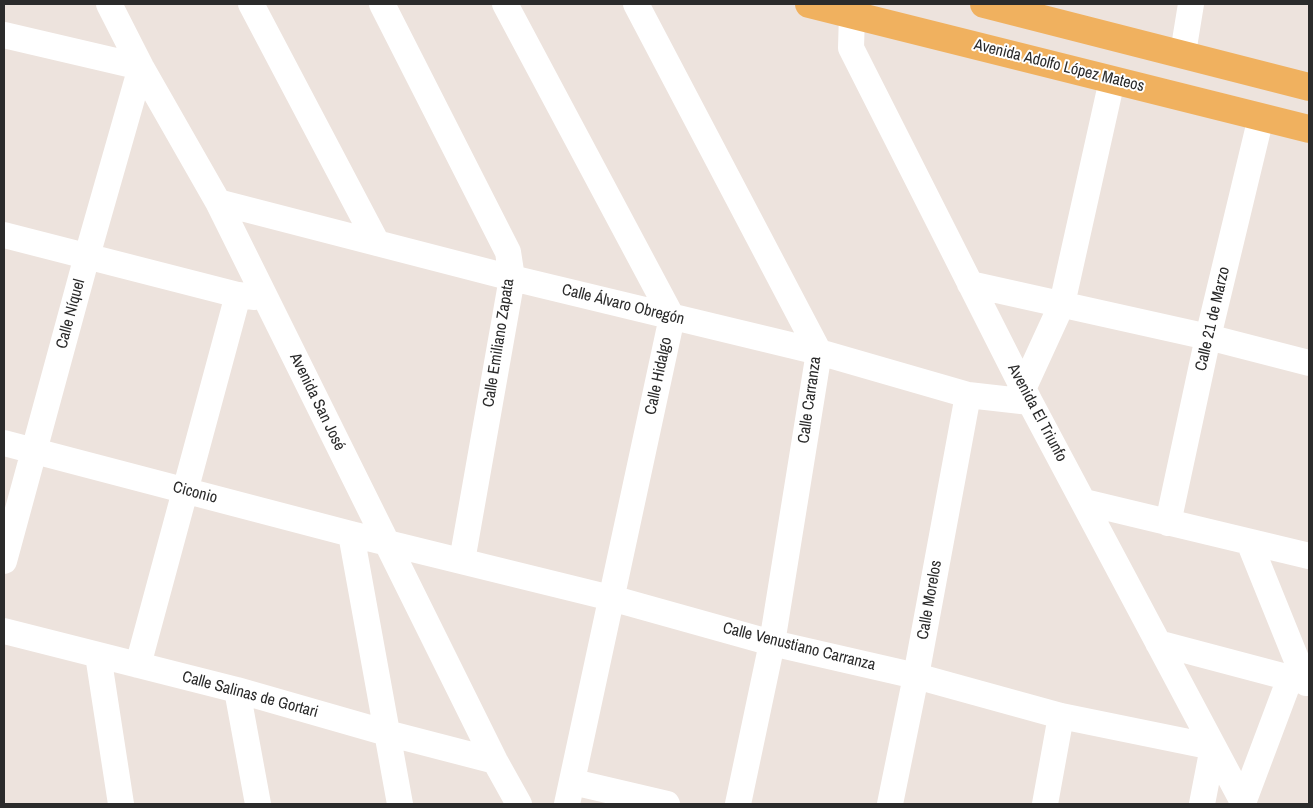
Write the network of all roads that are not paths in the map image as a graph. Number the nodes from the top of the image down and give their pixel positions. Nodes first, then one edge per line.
1 (109, 4) edge
2 (251, 4) edge
3 (382, 4) edge
4 (505, 4) edge
5 (636, 4) edge
6 (809, 4) edge
7 (984, 4) edge
8 (1191, 4) edge
9 (853, 9) edge
10 (4, 35) edge
11 (1183, 53) junction
12 (141, 67) junction
13 (1112, 80) junction
14 (1309, 86) edge
15 (1261, 117) junction
16 (1309, 129) edge
17 (218, 202) junction
18 (4, 235) edge
19 (377, 242) junction
20 (87, 256) junction
21 (512, 278) junction
22 (970, 284) junction
23 (238, 295) junction
24 (266, 298) junction
25 (1062, 304) junction
26 (672, 317) junction
27 (1208, 337) junction
28 (819, 352) junction
29 (1309, 363) edge
30 (968, 395) junction
31 (1027, 396) junction
32 (4, 443) edge
33 (34, 451) junction
34 (186, 490) junction
35 (1084, 502) junction
36 (1168, 523) junction
37 (351, 534) junction
38 (386, 542) junction
39 (1249, 542) junction
40 (1309, 556) edge
41 (462, 561) junction
42 (4, 562) edge
43 (610, 598) junction
44 (4, 631) edge
45 (772, 642) junction
46 (1158, 643) junction
47 (98, 655) junction
48 (138, 665) junction
49 (916, 676) junction
50 (1302, 681) edge
51 (237, 690) junction
52 (1061, 716) junction
53 (387, 733) junction
54 (1213, 747) junction
55 (495, 761) junction
56 (570, 793) edge
57 (121, 804) edge
58 (258, 804) edge
59 (400, 804) edge
60 (519, 804) edge
61 (667, 804) edge
62 (738, 804) edge
63 (890, 804) edge
64 (1045, 804) edge
65 (1202, 804) edge
66 (1244, 804) edge

1 - 12 street, Avenida San José
2 - 19 street
3 - 21 street, Calle Emiliano Zapata
4 - 26 street, Calle Hidalgo
5 - 28 street, Calle Carranza
6 - 9 main road, Avenida Adolfo López Mateos
7 - 11 main road
8 - 11 street
9 - 13 main road, Avenida Adolfo López Mateos
9 - 22 street, Avenida El Triunfo
10 - 12 street
11 - 14 main road
12 - 17 street, Avenida San José
12 - 20 street, Calle Níquel
13 - 15 main road, Avenida Adolfo López Mateos
13 - 25 street
15 - 16 main road, Avenida Adolfo López Mateos
15 - 27 street, Calle 21 de Marzo
17 - 19 street, Calle Álvaro Obregón
17 - 24 street, Avenida San José
18 - 20 street
19 - 21 street, Calle Álvaro Obregón
20 - 23 street
20 - 33 street, Calle Níquel
21 - 26 street, Calle Álvaro Obregón
21 - 41 street, Calle Emiliano Zapata
22 - 25 street
22 - 31 street, Avenida El Triunfo
23 - 24 street
23 - 34 street
24 - 38 street, Avenida San José
25 - 27 street
25 - 31 street
26 - 28 street, Calle Álvaro Obregón
26 - 43 street, Calle Hidalgo
27 - 29 street
27 - 36 street, Calle 21 de Marzo
28 - 30 street, Calle Álvaro Obregón
28 - 45 street, Calle Carranza
30 - 31 street, Calle Álvaro Obregón
30 - 49 street, Calle Morelos
31 - 35 street, Avenida El Triunfo
32 - 33 street, Ciconio
33 - 34 street, Ciconio
33 - 42 street, Calle Níquel
34 - 37 street, Ciconio
34 - 48 street
35 - 36 street
35 - 46 street, Avenida El Triunfo
36 - 39 street
37 - 38 street, Ciconio
37 - 53 street
38 - 41 street, Calle Venustiano Carranza
38 - 55 street, Avenida San José
39 - 40 street
39 - 50 street
41 - 43 street, Calle Venustiano Carranza
43 - 45 street, Calle Venustiano Carranza
43 - 56 street, Calle Hidalgo
44 - 47 street, Calle Salinas de Gortari
45 - 49 street, Calle Venustiano Carranza
45 - 62 street, Calle Carranza
46 - 50 street
46 - 54 street, Avenida El Triunfo
47 - 48 street, Calle Salinas de Gortari
47 - 57 street
48 - 51 street, Calle Salinas de Gortari
49 - 52 street, Calle Venustiano Carranza
49 - 63 street, Calle Morelos
50 - 66 street
51 - 53 street, Calle Salinas de Gortari
51 - 58 street
52 - 54 street, Calle Venustiano Carranza
52 - 64 street
53 - 55 street, Calle Salinas de Gortari
53 - 59 street
54 - 65 street
54 - 66 street, Avenida El Triunfo
55 - 60 street, Avenida San José
56 - 61 street

